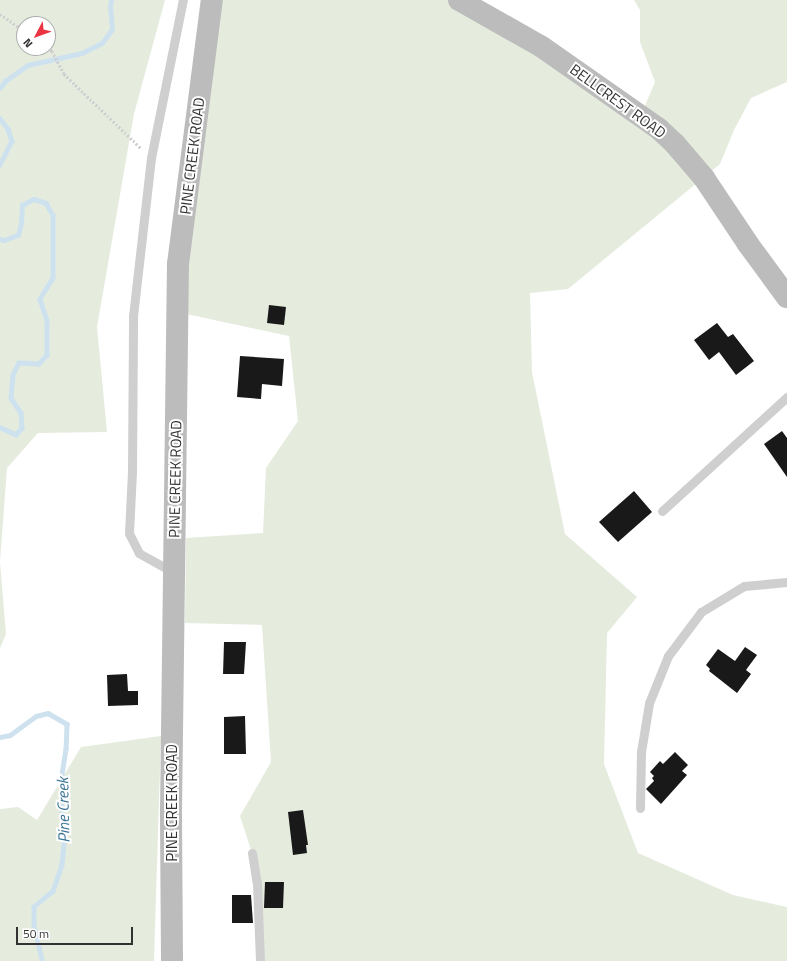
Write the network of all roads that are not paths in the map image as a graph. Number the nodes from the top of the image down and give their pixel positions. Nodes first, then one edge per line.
1 (183, 0) edge
2 (212, 0) edge
3 (459, 0) edge
4 (787, 297) edge
5 (787, 397) edge
6 (662, 511) dead end
7 (174, 572) junction
8 (787, 582) edge
9 (640, 808) dead end
10 (252, 853) dead end
11 (172, 961) edge
12 (260, 961) edge

1 - 7 lane
2 - 7 street, PINE CREEK ROAD
3 - 4 street, BELLCREST ROAD
5 - 6 lane
7 - 11 street, PINE CREEK ROAD
8 - 9 lane
10 - 12 lane

